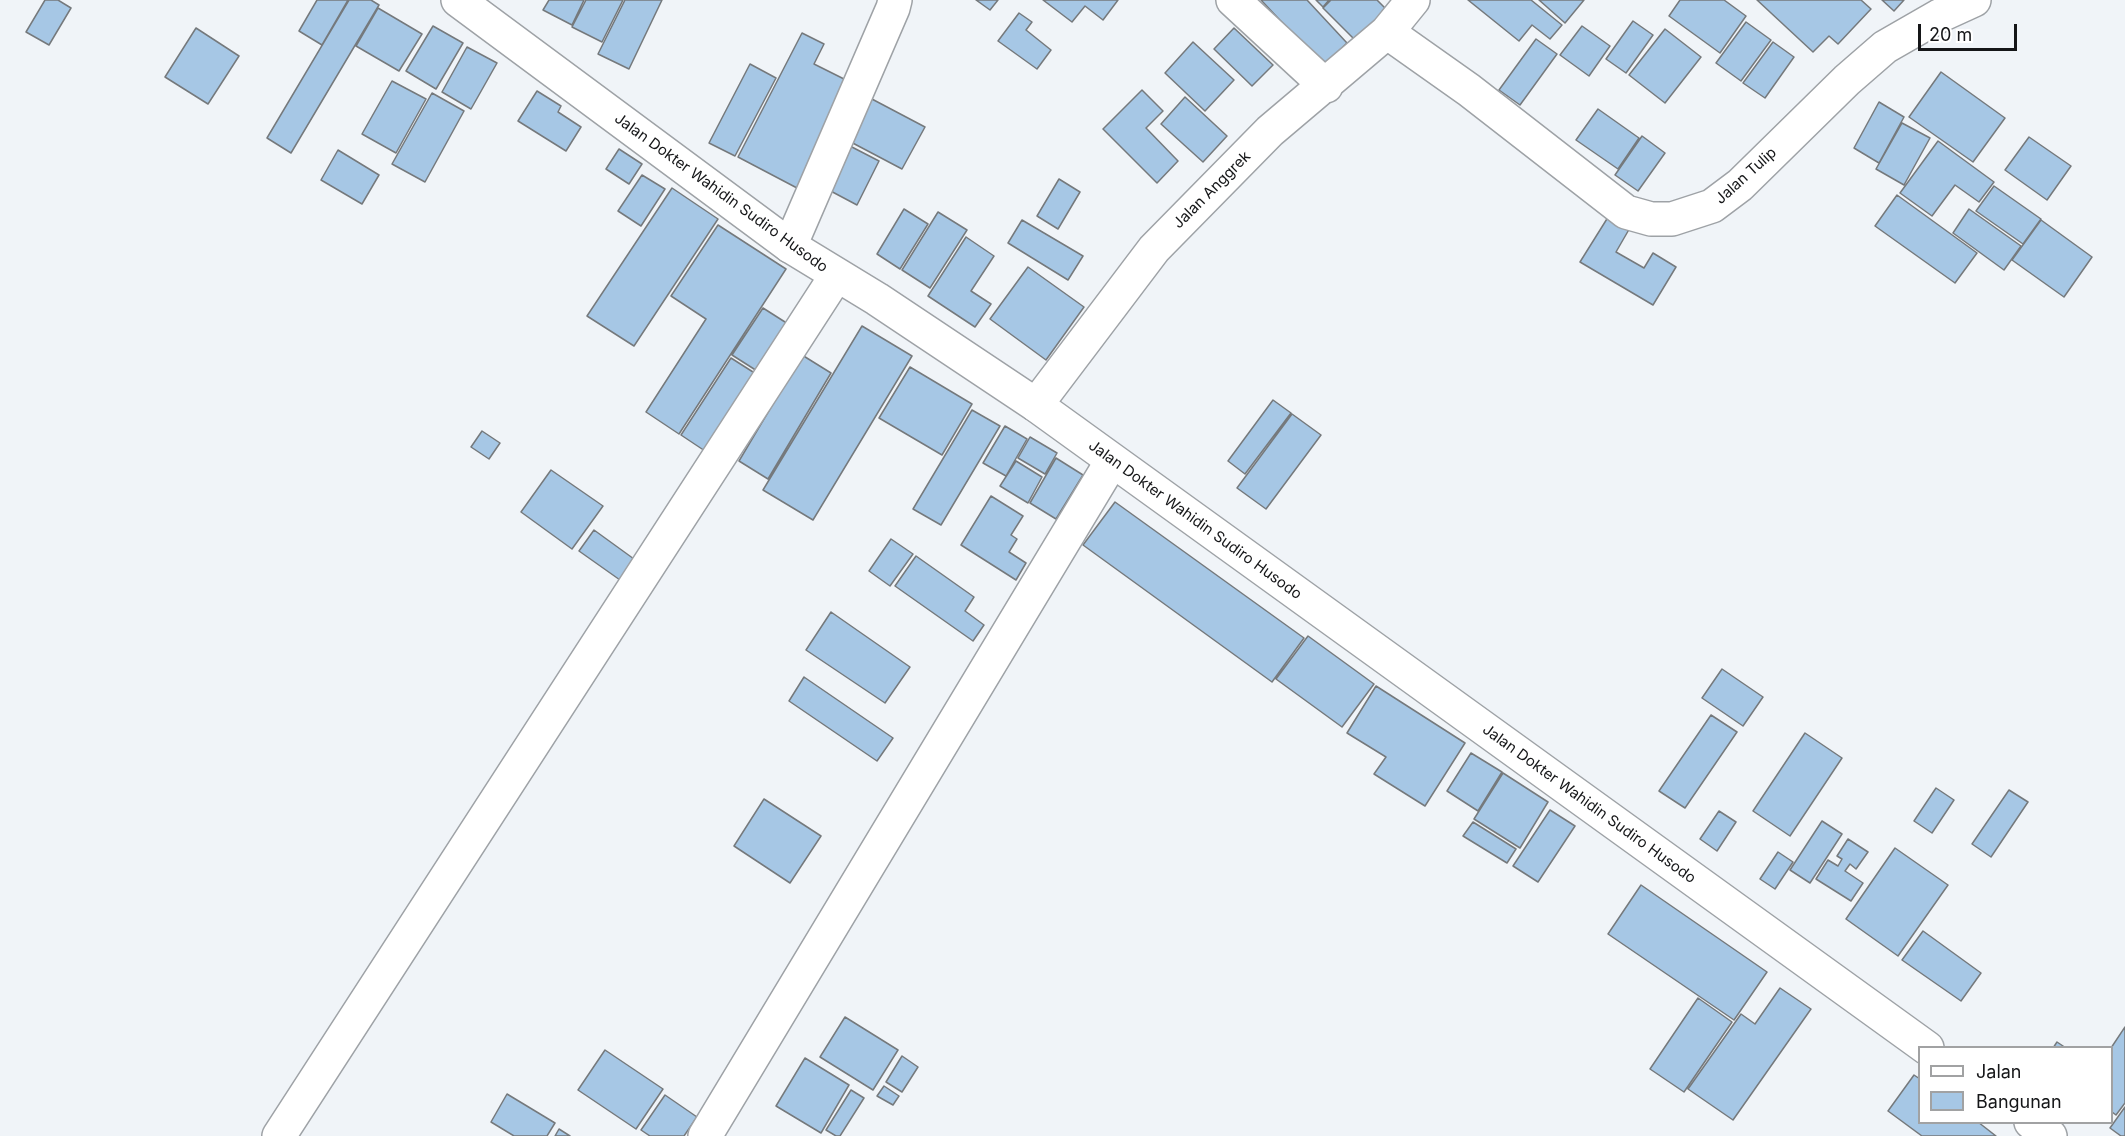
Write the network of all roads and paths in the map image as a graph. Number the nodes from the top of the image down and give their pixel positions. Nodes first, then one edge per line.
1 (458, 0) edge
2 (895, 0) edge
3 (1233, 0) edge
4 (1413, 0) edge
5 (1974, 0) edge
6 (1387, 32) junction
7 (1326, 86) junction
8 (790, 246) junction
9 (837, 276) junction
10 (1036, 405) junction
11 (1112, 461) junction
12 (1926, 1046) edge
13 (2034, 1124) edge
14 (279, 1136) edge
15 (705, 1136) edge
16 (2050, 1136) edge

1 - 8 street, Jalan Dokter Wahidin Sudiro Husodo
2 - 8 street
3 - 7 street
4 - 6 street, Jalan Anggrek
5 - 6 street, Jalan Tulip
6 - 7 street, Jalan Anggrek
7 - 10 street, Jalan Anggrek
8 - 9 street, Jalan Dokter Wahidin Sudiro Husodo
9 - 10 street, Jalan Dokter Wahidin Sudiro Husodo
9 - 14 street
10 - 11 street, Jalan Dokter Wahidin Sudiro Husodo
11 - 12 street, Jalan Dokter Wahidin Sudiro Husodo
11 - 15 street
13 - 16 street

